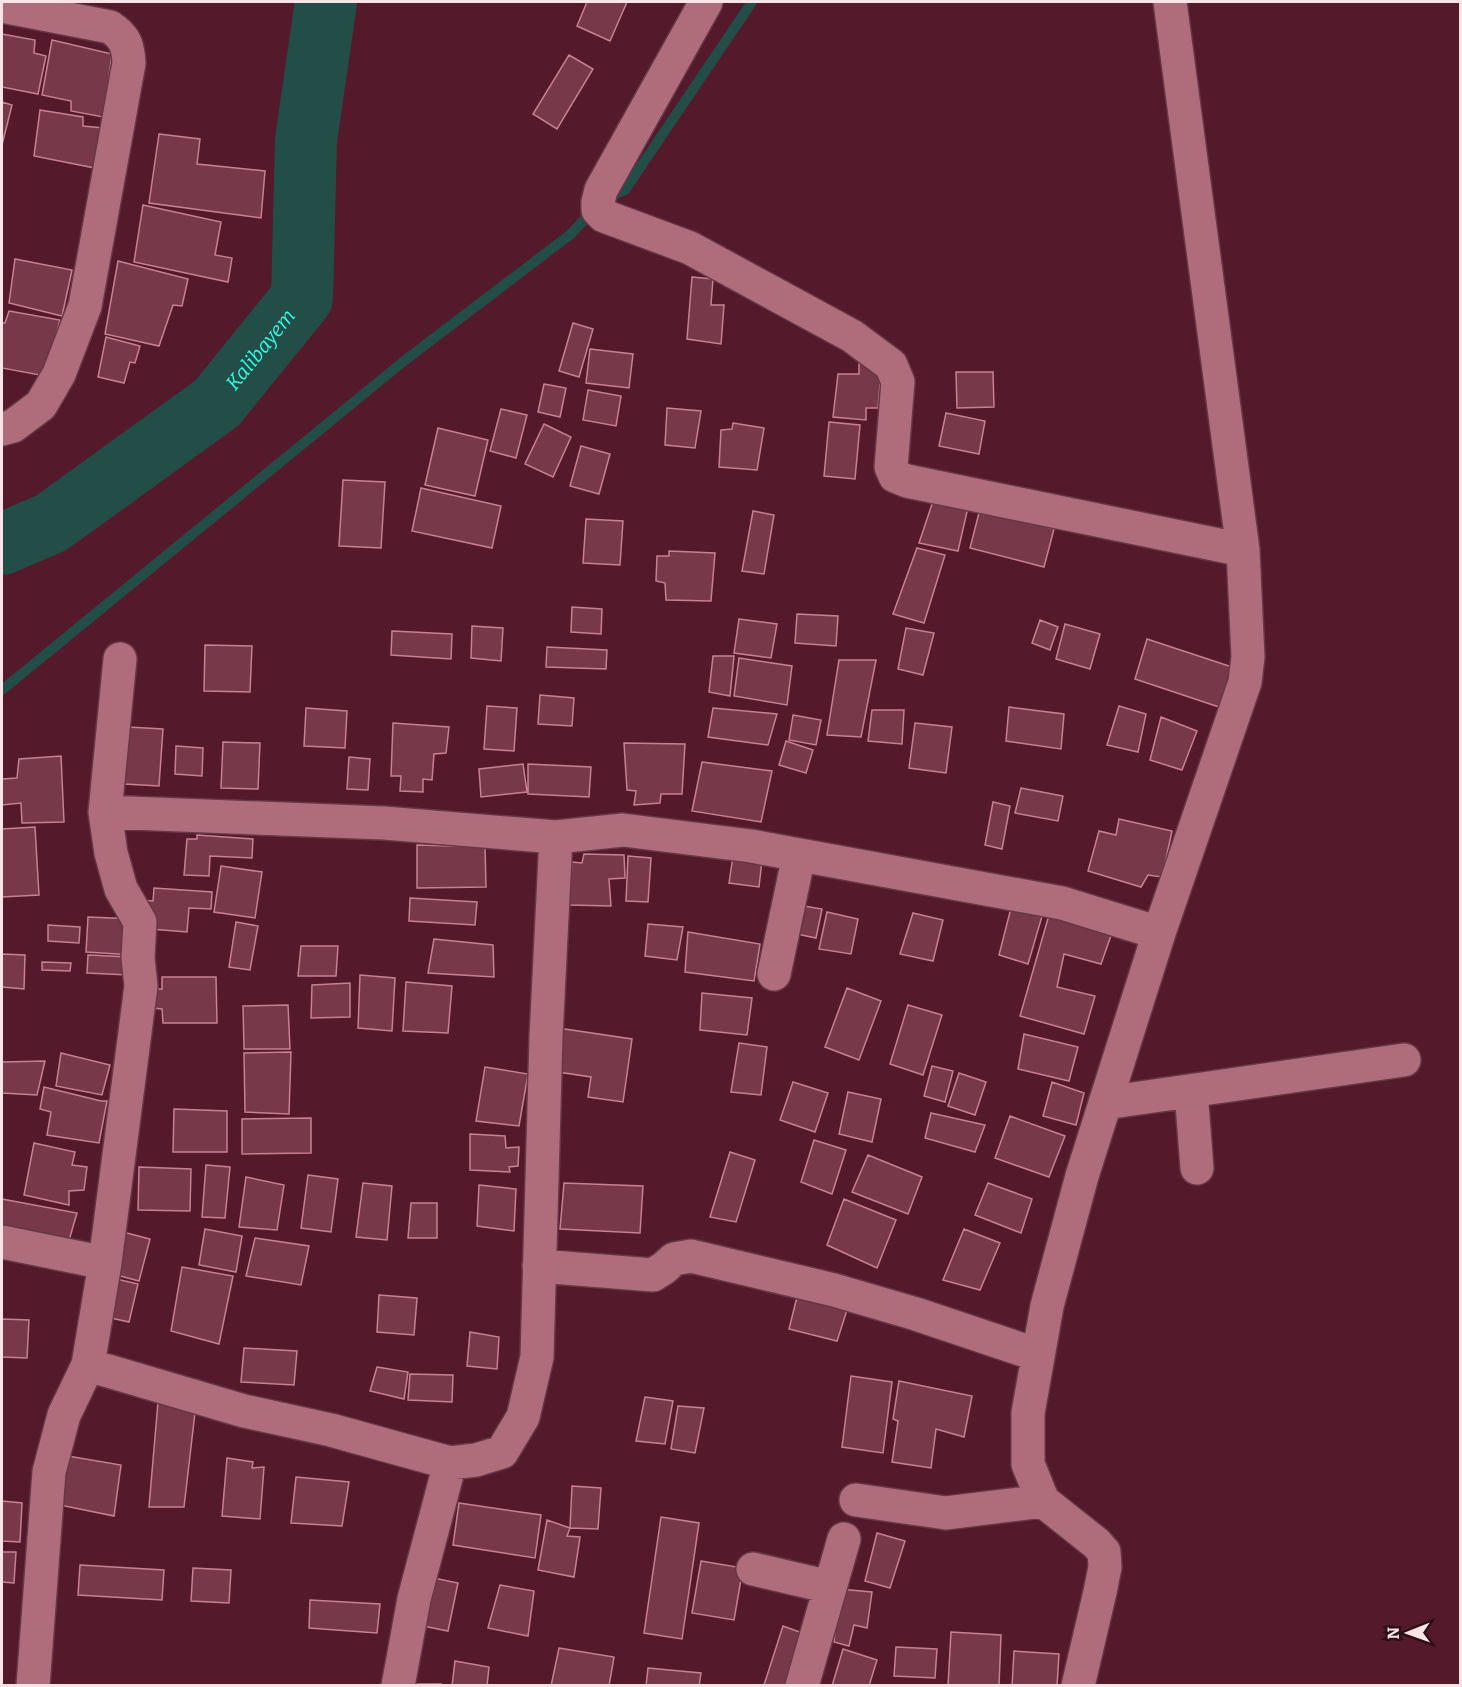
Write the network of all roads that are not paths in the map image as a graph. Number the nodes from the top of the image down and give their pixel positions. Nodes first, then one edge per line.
1 (706, 2) edge
2 (1170, 2) edge
3 (2, 6) edge
4 (2, 429) edge
5 (1242, 550) junction
6 (120, 659) dead end
7 (105, 812) junction
8 (556, 837) junction
9 (799, 855) junction
10 (1159, 933) junction
11 (774, 974) dead end
12 (1404, 1060) dead end
13 (1191, 1091) junction
14 (1105, 1103) junction
15 (1197, 1168) dead end
16 (2, 1242) edge
17 (105, 1263) junction
18 (539, 1266) junction
19 (1038, 1355) junction
20 (88, 1365) junction
21 (450, 1462) junction
22 (855, 1500) dead end
23 (1043, 1501) junction
24 (844, 1539) dead end
25 (753, 1569) dead end
26 (830, 1587) junction
27 (33, 1686) edge
28 (398, 1686) edge
29 (802, 1686) edge
30 (1078, 1686) edge

1 - 5 street
2 - 5 street
3 - 4 street
5 - 10 street
6 - 7 street
7 - 8 street
7 - 17 street
8 - 9 street
8 - 18 street
9 - 10 street
9 - 11 street
10 - 14 street
12 - 13 street
13 - 14 street
13 - 15 street
14 - 19 street
16 - 17 street
17 - 20 street
18 - 19 street
18 - 21 street
19 - 23 street
20 - 21 street
20 - 27 street
21 - 28 street
22 - 23 street
23 - 30 street
24 - 26 street
25 - 26 street
26 - 29 street

